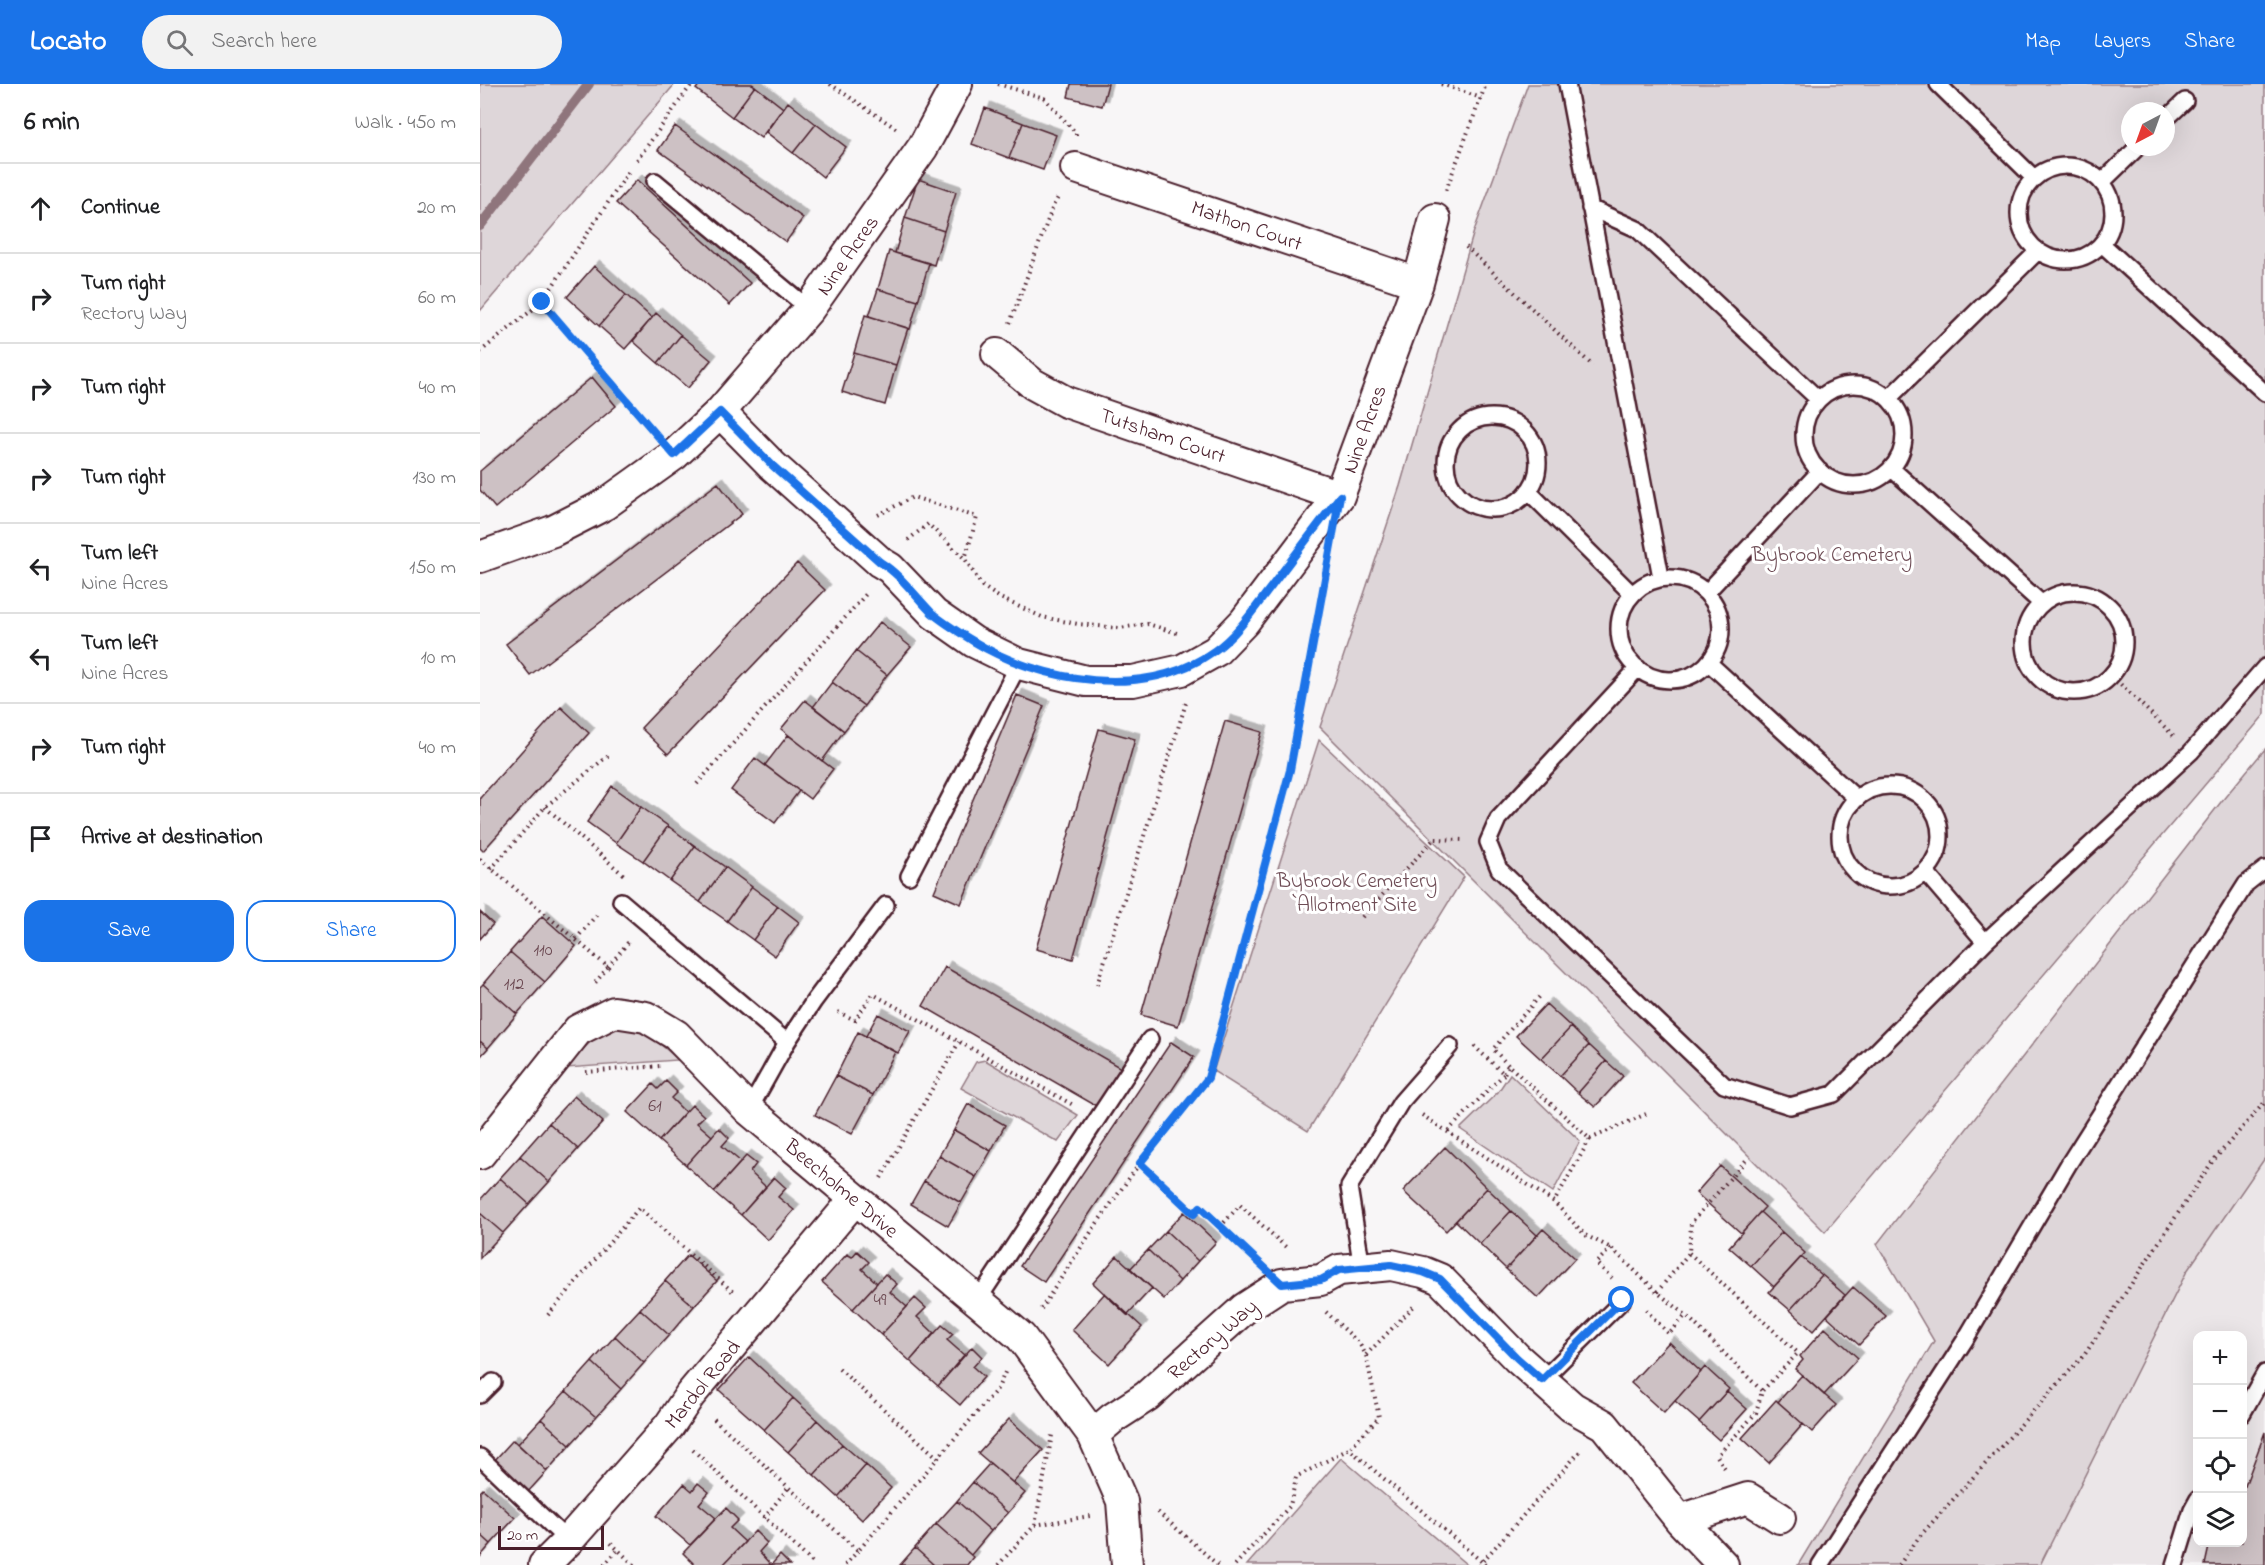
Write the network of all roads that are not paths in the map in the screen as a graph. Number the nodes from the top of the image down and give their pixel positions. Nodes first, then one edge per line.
1 (957, 84) edge
2 (1567, 84) edge
3 (1938, 84) edge
4 (2185, 101) dead end
5 (2175, 110) edge
6 (2129, 156) edge
7 (1076, 168) road end
8 (2034, 178) junction
9 (655, 181) dead end
10 (2102, 182) junction
11 (1590, 208) junction
12 (1435, 219) road end
13 (2102, 244) junction
14 (2038, 251) junction
15 (1418, 284) junction
16 (809, 309) junction
17 (997, 354) road end
18 (2265, 393) edge
19 (1889, 398) junction
20 (1818, 399) junction
21 (720, 412) junction
22 (1892, 469) junction
23 (1820, 471) junction
24 (1528, 491) junction
25 (1340, 496) junction
26 (480, 557) edge
27 (1662, 578) junction
28 (1707, 592) junction
29 (1632, 594) junction
30 (2041, 603) junction
31 (1709, 663) junction
32 (1019, 664) junction
33 (2265, 667) edge
34 (1638, 669) junction
35 (1856, 798) junction
36 (2265, 869) edge
37 (1925, 872) junction
38 (909, 876) dead end
39 (614, 902) road end
40 (886, 905) dead end
41 (1985, 942) junction
42 (1149, 1039) dead end
43 (787, 1042) junction
44 (1450, 1046) road end
45 (749, 1110) junction
46 (483, 1147) edge
47 (859, 1203) junction
48 (1362, 1268) junction
49 (1626, 1297) road end
50 (978, 1300) junction
51 (2265, 1373) edge
52 (1542, 1380) junction
53 (493, 1382) dead end
54 (480, 1395) edge
55 (2247, 1405) edge
56 (1086, 1426) junction
57 (480, 1457) edge
58 (2193, 1508) edge
59 (1780, 1518) dead end
60 (1680, 1520) junction
61 (568, 1541) junction
62 (544, 1565) edge
63 (1127, 1565) edge
64 (1724, 1565) edge
65 (1820, 1565) edge
66 (2175, 1565) edge

1 - 16 street, Nine Acres
2 - 11 lane
3 - 8 lane
4 - 5 lane
6 - 10 lane
7 - 15 street, Mathon Court
8 - 10 lane
8 - 14 lane
9 - 16 lane
10 - 13 lane
11 - 20 lane
11 - 27 lane
12 - 15 street, Nine Acres
13 - 14 lane
13 - 18 lane
14 - 19 lane
15 - 25 street, Nine Acres
16 - 21 street, Nine Acres
17 - 25 street, Tutsham Court
19 - 20 lane
19 - 22 lane
20 - 23 lane
21 - 26 street, Nine Acres
21 - 32 street, Nine Acres
22 - 23 lane
22 - 30 lane
23 - 28 lane
24 - 24 lane
24 - 29 lane
25 - 32 street, Nine Acres
27 - 28 lane
27 - 29 lane
28 - 31 lane
29 - 34 lane
30 - 30 lane
31 - 34 lane
31 - 35 lane
32 - 38 lane
33 - 41 lane
34 - 41 lane
35 - 37 lane
35 - 37 lane
36 - 65 lane
37 - 41 lane
39 - 43 lane
40 - 43 lane
42 - 50 lane
43 - 45 lane
44 - 48 lane
45 - 46 street, Beecholme Drive
45 - 47 street, Beecholme Drive
47 - 50 street, Beecholme Drive
47 - 61 street, Mardol Road
48 - 52 street, Rectory Way
48 - 56 street, Rectory Way
49 - 52 lane
50 - 56 street, Beecholme Drive
51 - 55 lane
52 - 60 street, Rectory Way
53 - 54 lane
56 - 63 street, Beecholme Drive
57 - 61 lane
58 - 66 lane
59 - 60 street
60 - 64 street, Rectory Way
61 - 62 street, Mardol Road

